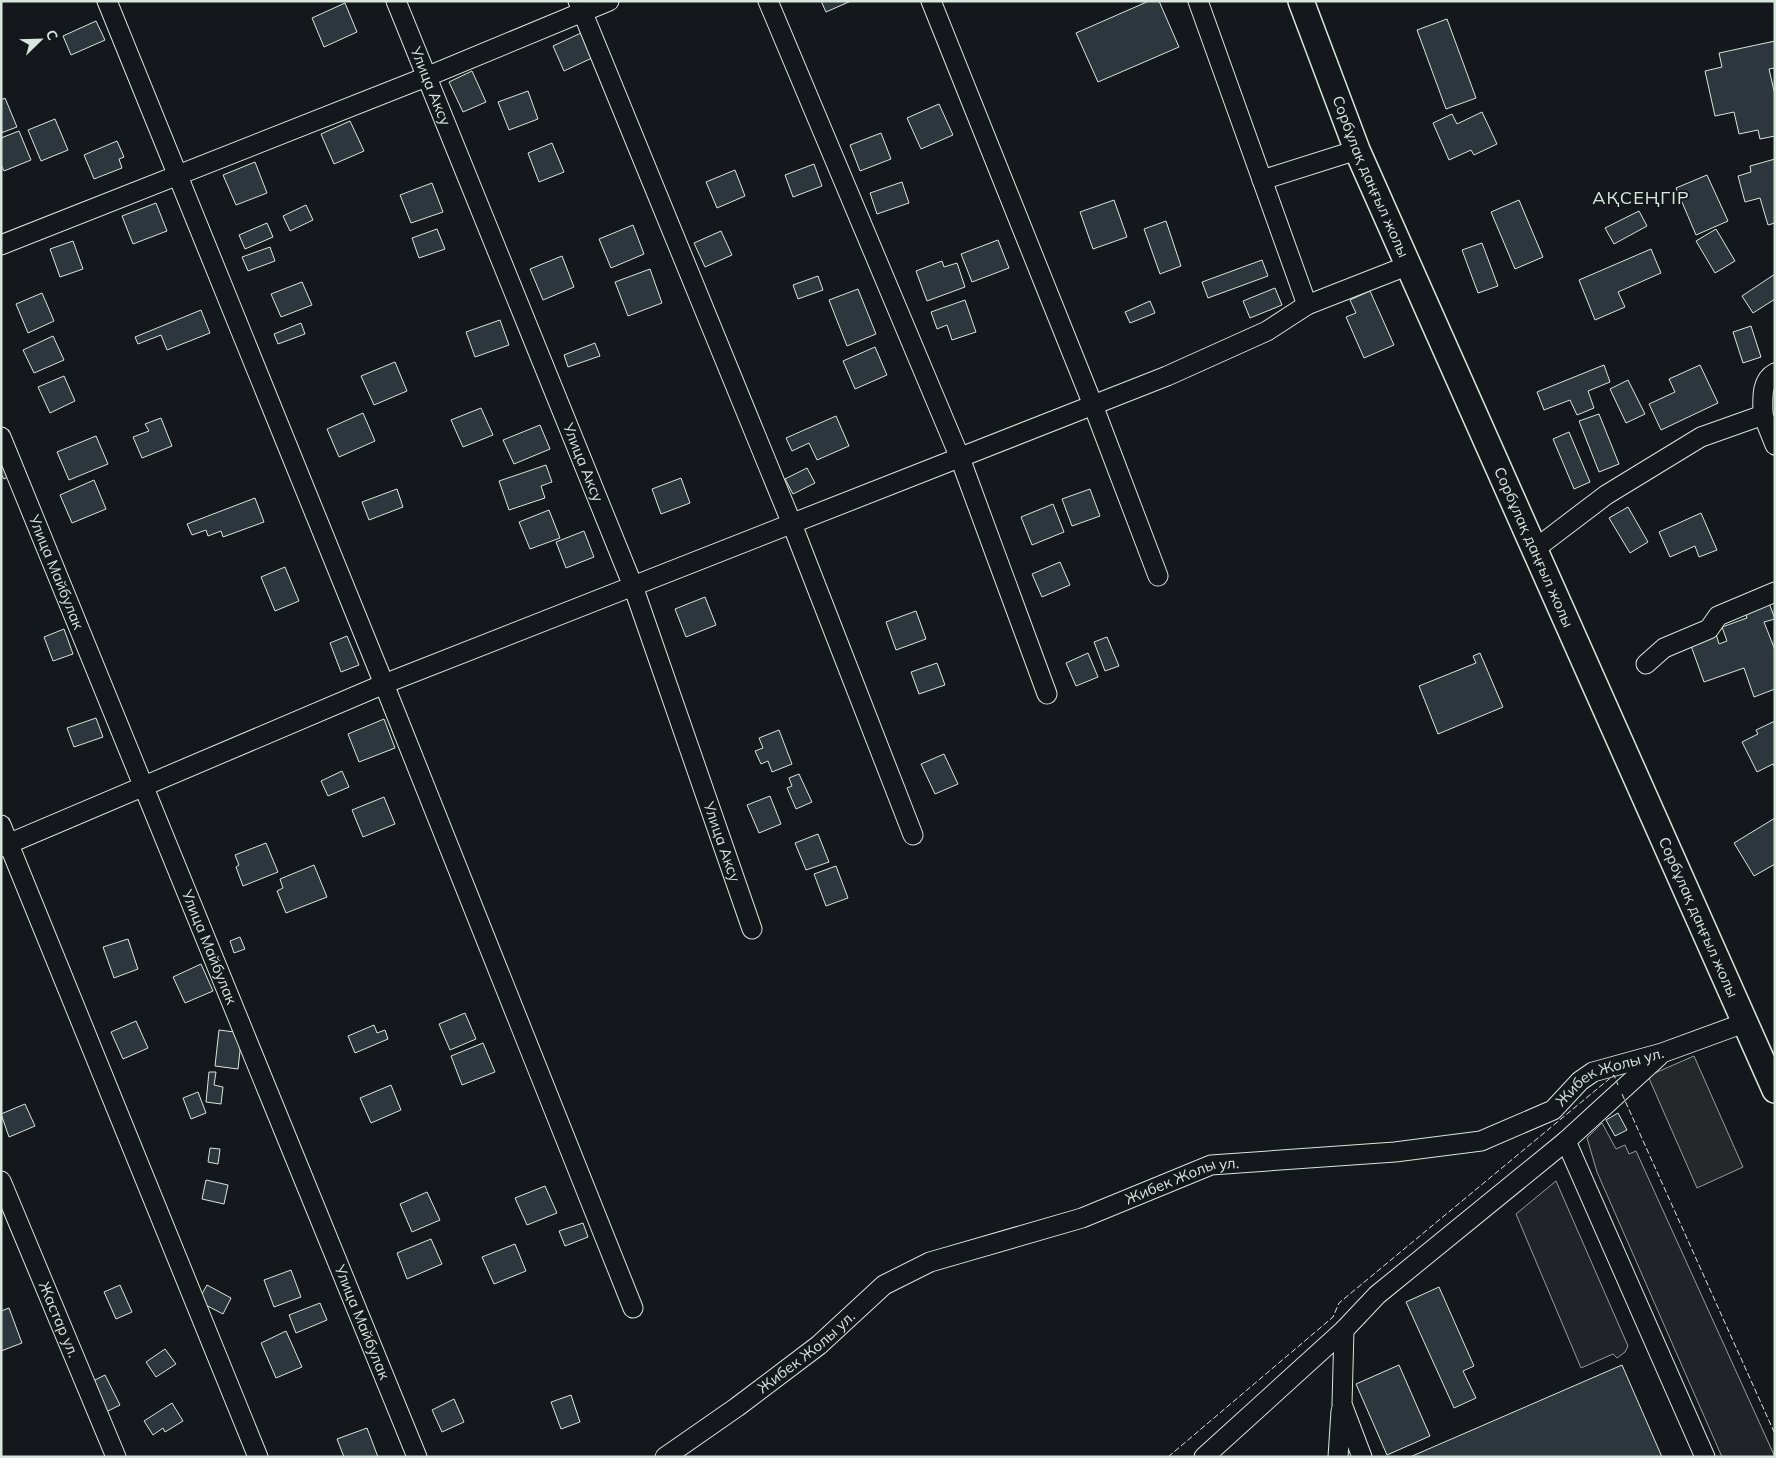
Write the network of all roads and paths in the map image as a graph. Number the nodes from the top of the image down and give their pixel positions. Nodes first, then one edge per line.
1 (108, 1) edge
2 (396, 1) edge
3 (608, 1) edge
4 (768, 1) edge
5 (931, 1) edge
6 (1198, 1) edge
7 (1301, 1) edge
8 (580, 7) edge
9 (426, 77) junction
10 (1357, 150) junction
11 (178, 174) junction
12 (1262, 180) junction
13 (1, 245) edge
14 (1409, 265) junction
15 (1306, 305) junction
16 (1775, 373) edge
17 (1093, 405) junction
18 (1764, 414) junction
19 (1, 437) edge
20 (1775, 445) edge
21 (960, 458) junction
22 (792, 524) junction
23 (1535, 549) junction
24 (1158, 576) dead end
25 (633, 586) junction
26 (1775, 592) edge
27 (1646, 664) dead end
28 (384, 684) junction
29 (1047, 694) dead end
30 (145, 786) junction
31 (1, 825) edge
32 (913, 835) dead end
33 (5, 845) edge
34 (752, 929) dead end
35 (1744, 1023) junction
36 (1662, 1053) junction
37 (1775, 1090) edge
38 (1566, 1141) junction
39 (1, 1181) edge
40 (633, 1308) dead end
41 (1344, 1330) junction
42 (1342, 1404) junction
43 (116, 1457) edge
44 (258, 1457) edge
45 (417, 1457) edge
46 (665, 1457) edge
47 (1204, 1457) edge
48 (1338, 1457) edge
49 (1362, 1457) edge
50 (1705, 1457) edge

1 - 11 street
2 - 9 street, Улица Аксу
3 - 8 street
4 - 21 street
5 - 17 street
6 - 12 street
7 - 10 main road, Сорбұлақ даңғыл жолы
8 - 9 street
8 - 22 street
9 - 11 street
9 - 25 street, Улица Аксу
10 - 12 street
10 - 14 main road, Сорбұлақ даңғыл жолы
11 - 13 street
11 - 28 street
12 - 15 street
14 - 15 street
14 - 23 main road, Сорбұлақ даңғыл жолы
15 - 17 street
16 - 18 street
17 - 21 street
17 - 24 street
18 - 20 street
18 - 23 street
19 - 30 street, Улица Майбулак
21 - 22 street
21 - 29 street
22 - 25 street
22 - 32 street
23 - 35 main road, Сорбұлақ даңғыл жолы
25 - 28 street
25 - 34 street, Улица Аксу
26 - 27 street
28 - 30 street
28 - 40 street
30 - 33 street
30 - 45 street, Улица Майбулак
31 - 33 street
33 - 44 street
35 - 36 street, Жибек Жолы ул.
35 - 37 main road, Сорбұлақ даңғыл жолы
36 - 38 street
36 - 46 street, Жибек Жолы ул.
38 - 41 street
38 - 50 street
39 - 43 street, Жастар ул.
41 - 42 street
41 - 47 street
42 - 48 street
42 - 49 street

